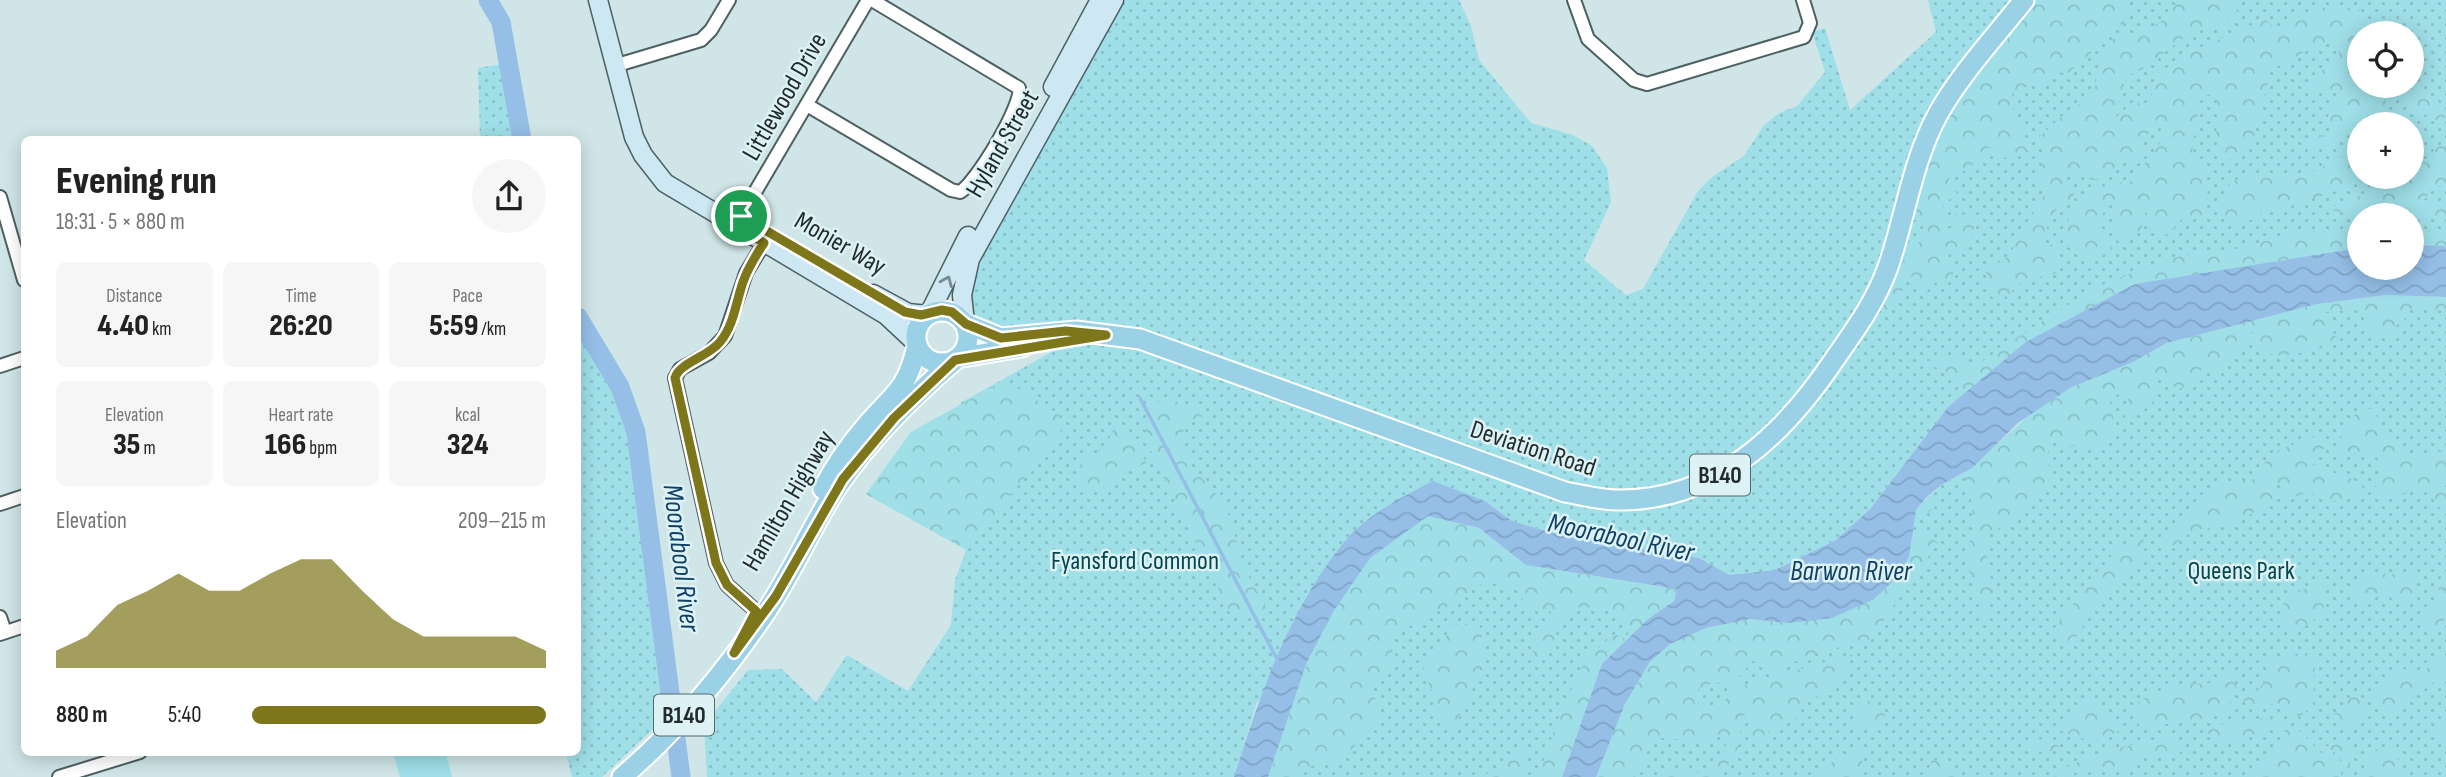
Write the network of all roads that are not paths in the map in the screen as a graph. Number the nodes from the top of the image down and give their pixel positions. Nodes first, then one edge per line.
1 (598, 0) edge
2 (729, 0) edge
3 (870, 0) edge
4 (1100, 0) edge
5 (1114, 0) edge
6 (1574, 0) edge
7 (1803, 0) edge
8 (2024, 0) edge
9 (614, 66) junction
10 (807, 105) junction
11 (0, 197) edge
12 (738, 221) junction
13 (767, 238) junction
14 (21, 270) edge
15 (928, 314) junction
16 (965, 323) junction
17 (1106, 335) junction
18 (917, 345) junction
19 (21, 359) edge
20 (956, 359) junction
21 (0, 366) edge
22 (834, 482) junction
23 (21, 497) edge
24 (0, 504) edge
25 (759, 613) junction
26 (0, 617) edge
27 (21, 627) edge
28 (2, 633) edge
29 (127, 756) edge
30 (625, 774) edge
31 (58, 777) edge

1 - 9 main road, Monier Way
2 - 9 street
3 - 10 street, Littlewood Drive
3 - 10 street
15 -> 4 main road, Hyland Street
5 - 16 main road, Hyland Street
6 - 7 street
8 - 17 main road, Deviation Road / B140
9 - 12 main road, Monier Way
10 - 12 street, Littlewood Drive
11 - 14 street
12 - 13 main road, Monier Way
13 - 15 main road, Monier Way
13 - 18 main road, Monier Way
13 - 25 street
15 - 16 main road, B140
15 - 18 main road, B140
16 - 17 main road, Deviation Road / B140
16 - 20 main road, B140
17 - 20 main road, Deviation Road / B140
18 - 20 main road, B140
18 - 22 main road, Hamilton Highway / B140
19 - 21 street
20 - 22 main road, Hamilton Highway / B140
22 - 25 main road, Hamilton Highway / B140
23 - 24 street
25 - 30 main road, Hamilton Highway / B140
26 - 28 street
27 - 28 street
29 - 31 street

